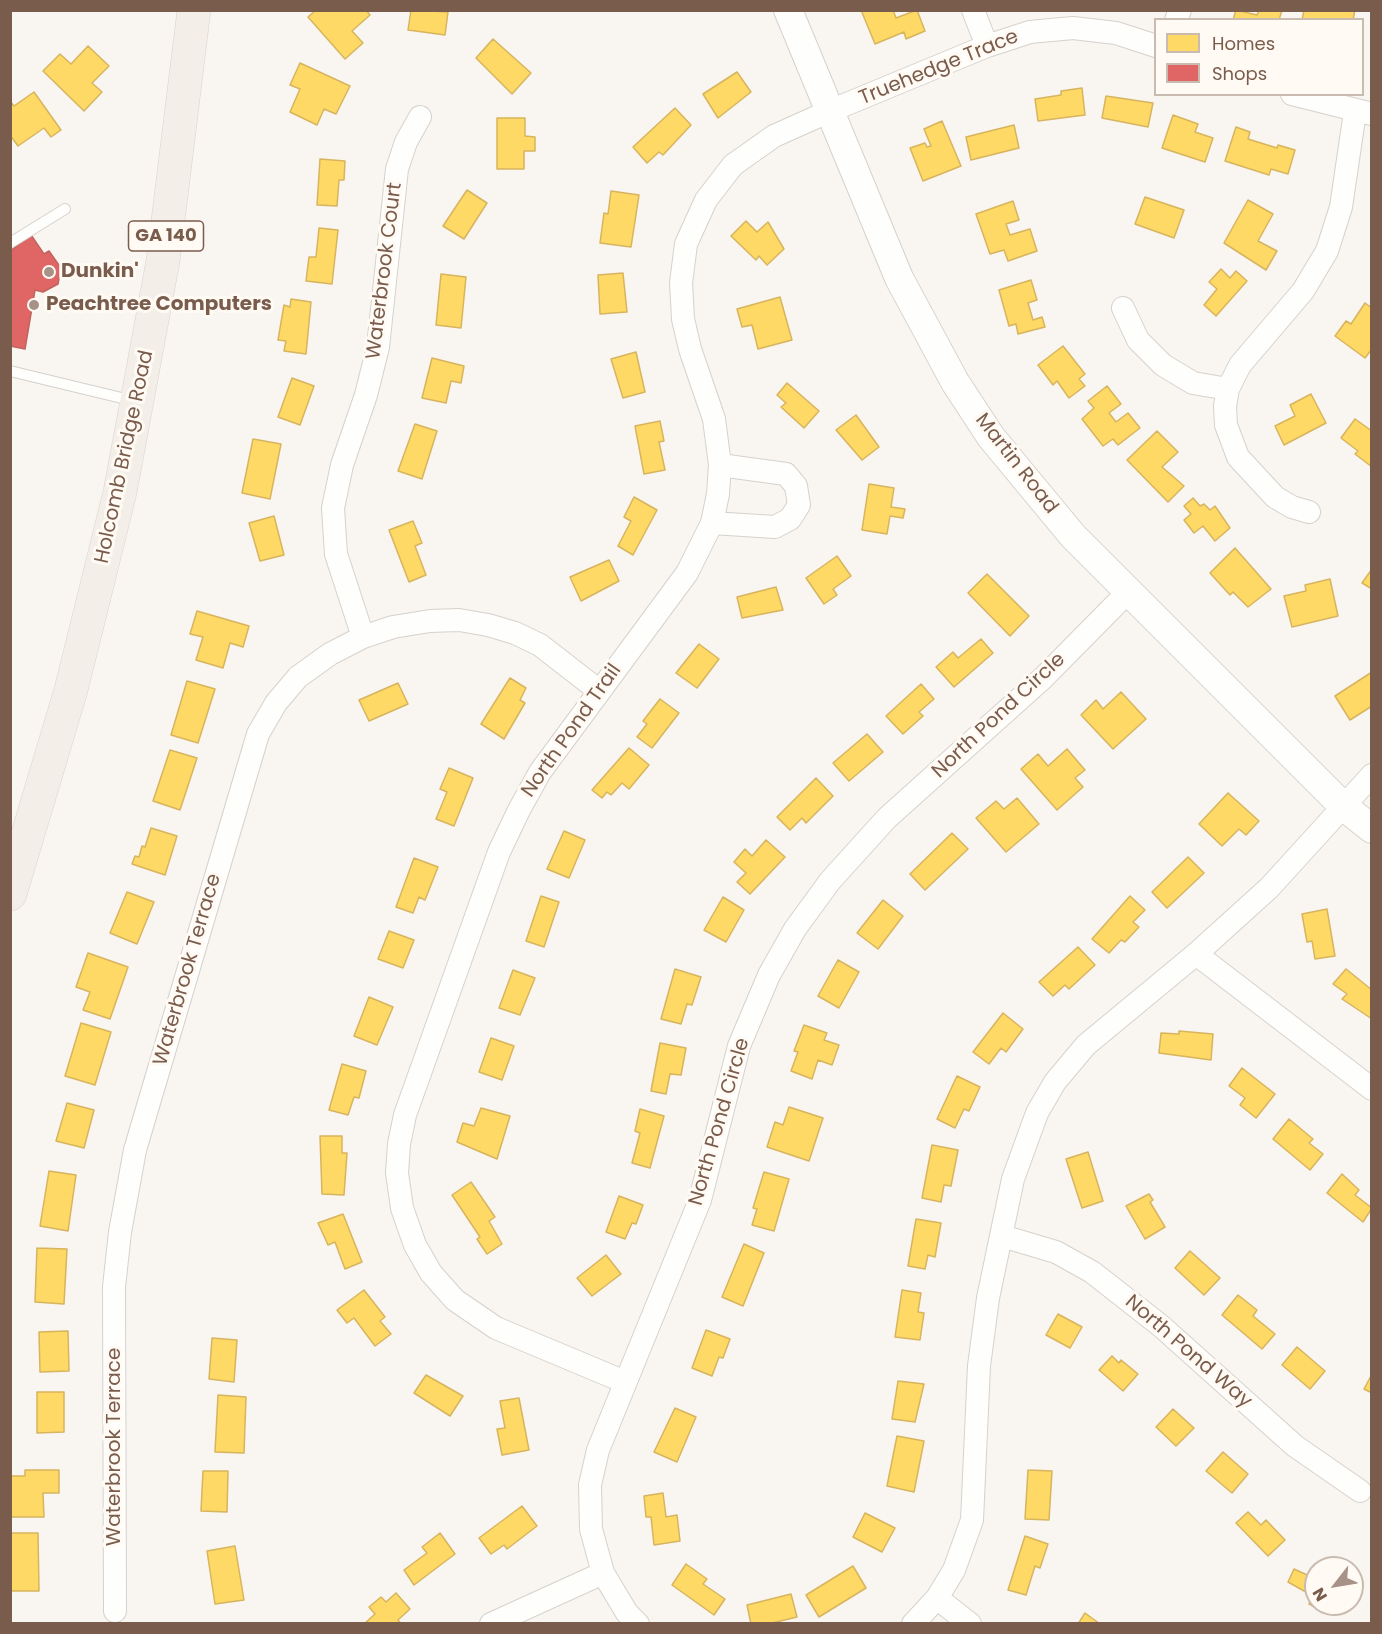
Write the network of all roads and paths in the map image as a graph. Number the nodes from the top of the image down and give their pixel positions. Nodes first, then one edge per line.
1 (788, 10) edge
2 (973, 10) edge
3 (195, 16) edge
4 (987, 46) junction
5 (1154, 46) edge
6 (1299, 96) edge
7 (830, 111) junction
8 (1363, 113) edge
9 (420, 117) dead end
10 (65, 209) dead end
11 (10, 243) edge
12 (1123, 308) dead end
13 (10, 371) edge
14 (1228, 389) junction
15 (138, 402) junction
16 (720, 465) junction
17 (1309, 512) dead end
18 (711, 523) junction
19 (1128, 592) junction
20 (363, 637) junction
21 (598, 690) junction
22 (1371, 775) edge
23 (1343, 806) junction
24 (1371, 830) edge
25 (10, 894) edge
26 (1196, 954) junction
27 (1371, 1089) edge
28 (1002, 1236) junction
29 (625, 1382) junction
30 (1360, 1491) dead end
31 (603, 1573) junction
32 (938, 1598) junction
33 (115, 1611) dead end
34 (491, 1623) edge
35 (639, 1623) edge
36 (913, 1623) edge
37 (970, 1623) edge

1 - 7 street, Martin Road
2 - 4 street
3 - 15 main road, Holcomb Bridge Road / GA 140
4 - 5 street, Truehedge Trace
4 - 7 street, Truehedge Trace
6 - 8 street
7 - 16 street, North Pond Trail
7 - 19 street, Martin Road
8 - 14 street
9 - 20 street, Waterbrook Court
10 - 11 lane
12 - 14 street
13 - 15 lane
14 - 17 street
15 - 25 main road, Holcomb Bridge Road / GA 140
16 - 18 street, North Pond Trail
16 - 18 street
18 - 21 street, North Pond Trail
19 - 23 street, Martin Road
19 - 29 street, North Pond Circle
20 - 21 street, Waterbrook Terrace
20 - 33 street, Waterbrook Terrace
21 - 29 street, North Pond Trail
22 - 23 street
23 - 24 street, Martin Road
23 - 26 street
26 - 27 street
26 - 28 street
28 - 30 street, North Pond Way
28 - 32 street
29 - 31 street, North Pond Circle
31 - 34 street
31 - 35 street, North Pond Circle
32 - 36 street
32 - 37 street

